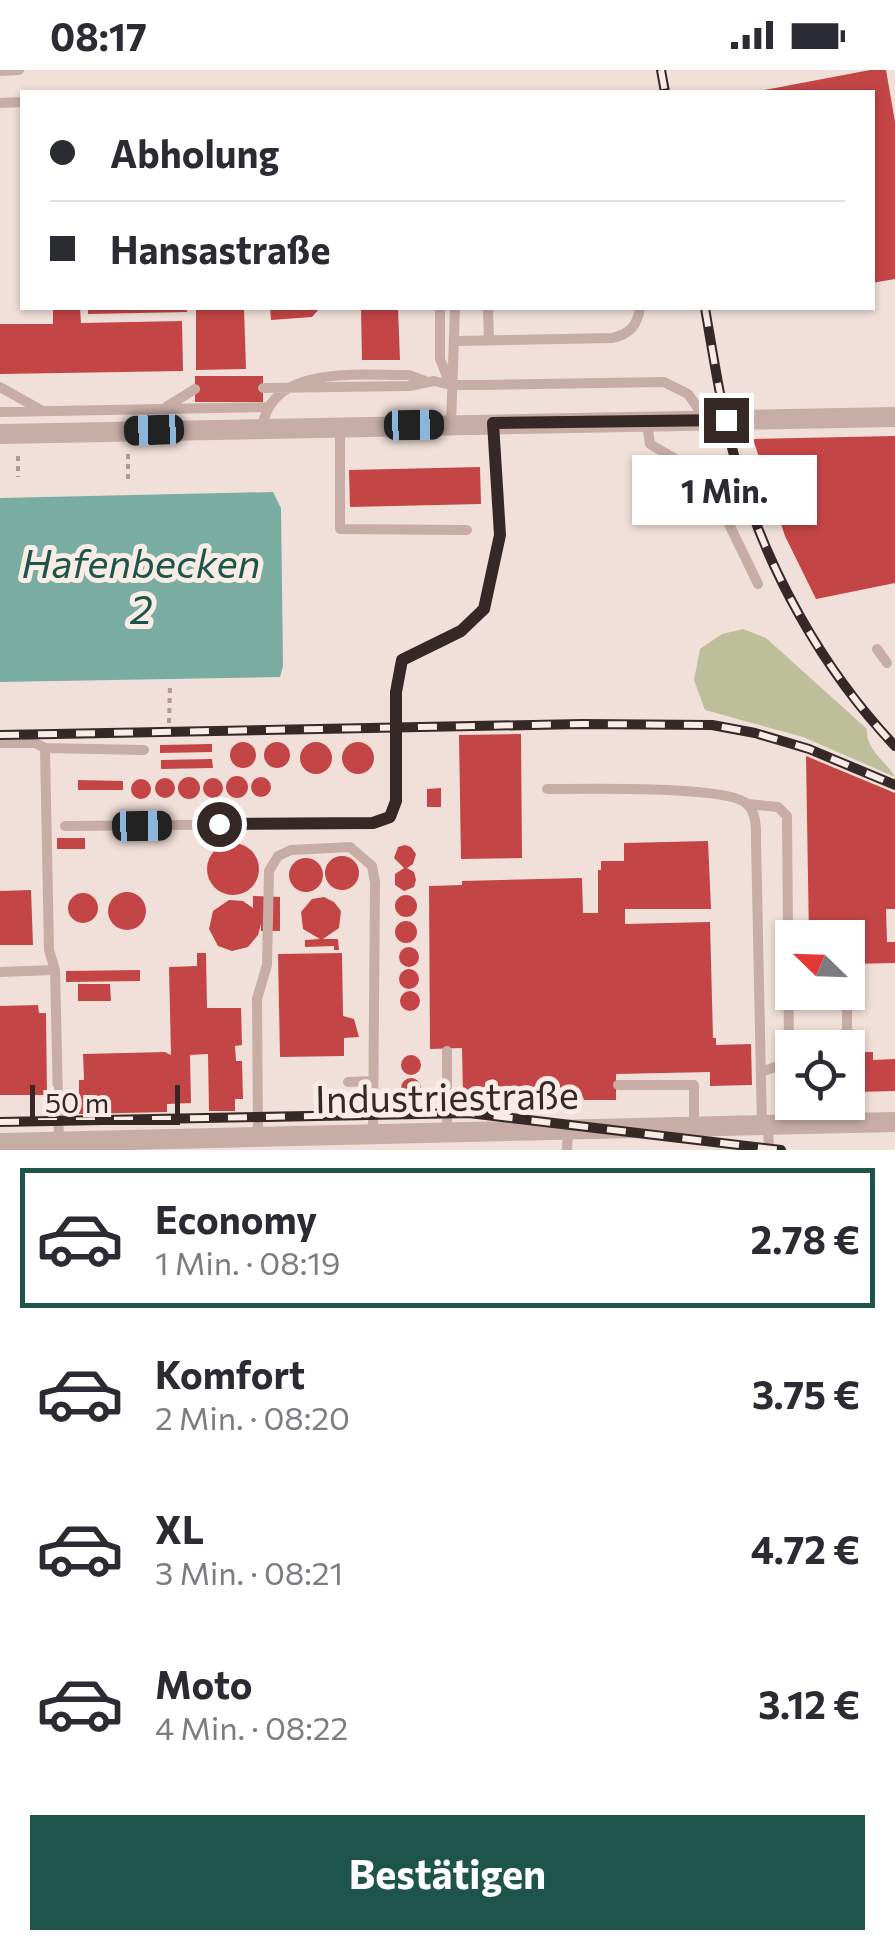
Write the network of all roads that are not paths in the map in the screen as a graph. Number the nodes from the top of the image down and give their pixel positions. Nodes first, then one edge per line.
1 (0, 70) edge
2 (19, 70) edge
3 (440, 310) edge
4 (455, 310) edge
5 (488, 310) edge
6 (640, 310) edge
7 (489, 340) junction
8 (456, 341) junction
9 (450, 384) junction
10 (0, 386) edge
11 (263, 388) dead end
12 (288, 388) junction
13 (194, 389) dead end
14 (164, 409) junction
15 (42, 411) junction
16 (0, 412) edge
17 (265, 417) junction
18 (895, 417) edge
19 (707, 420) junction
20 (647, 422) junction
21 (493, 423) junction
22 (452, 424) junction
23 (340, 427) junction
24 (0, 434) edge
25 (466, 530) dead end
26 (758, 584) dead end
27 (877, 650) dead end
28 (887, 663) dead end
29 (0, 743) edge
30 (45, 748) junction
31 (144, 750) dead end
32 (548, 789) dead end
33 (747, 804) junction
34 (65, 826) dead end
35 (55, 970) junction
36 (0, 972) edge
37 (447, 1051) dead end
38 (761, 1072) junction
39 (372, 1081) junction
40 (348, 1082) dead end
41 (618, 1085) dead end
42 (865, 1116) edge
43 (803, 1120) edge
44 (895, 1122) edge
45 (765, 1126) junction
46 (694, 1128) junction
47 (447, 1134) junction
48 (373, 1135) junction
49 (258, 1137) junction
50 (567, 1140) edge
51 (59, 1142) junction
52 (288, 1143) edge
53 (6, 1145) edge
54 (110, 1145) edge
55 (141, 1145) edge
56 (769, 1150) edge

1 - 2 lane
3 - 9 lane
4 - 8 lane
5 - 7 lane
6 - 7 lane
7 - 8 lane
8 - 9 lane
9 - 12 lane
9 - 19 lane
9 - 22 lane
10 - 15 lane
11 - 12 lane
12 - 17 lane
13 - 14 lane
14 - 15 lane
14 - 17 lane
15 - 16 lane
17 - 23 street
17 - 24 street
18 - 19 street
19 - 20 street
20 - 21 street
20 - 26 lane
21 - 22 street
21 - 34 lane
22 - 23 street
23 - 25 lane
27 - 28 lane
29 - 30 lane
30 - 31 lane
30 - 35 lane
32 - 33 lane
33 - 38 lane
33 - 38 lane
35 - 36 lane
35 - 51 lane
37 - 47 lane
38 - 45 lane
39 - 40 lane
39 - 48 lane
39 - 49 lane
41 - 46 lane
42 - 44 street, Industriestraße
43 - 45 street, Industriestraße
45 - 46 street, Industriestraße
45 - 56 lane
46 - 50 street, Industriestraße
47 - 48 street, Industriestraße
47 - 50 street, Industriestraße
48 - 52 street, Industriestraße
49 - 52 street, Industriestraße
49 - 55 street, Industriestraße
51 - 53 street, Industriestraße
51 - 54 street, Industriestraße
54 - 55 street, Industriestraße

